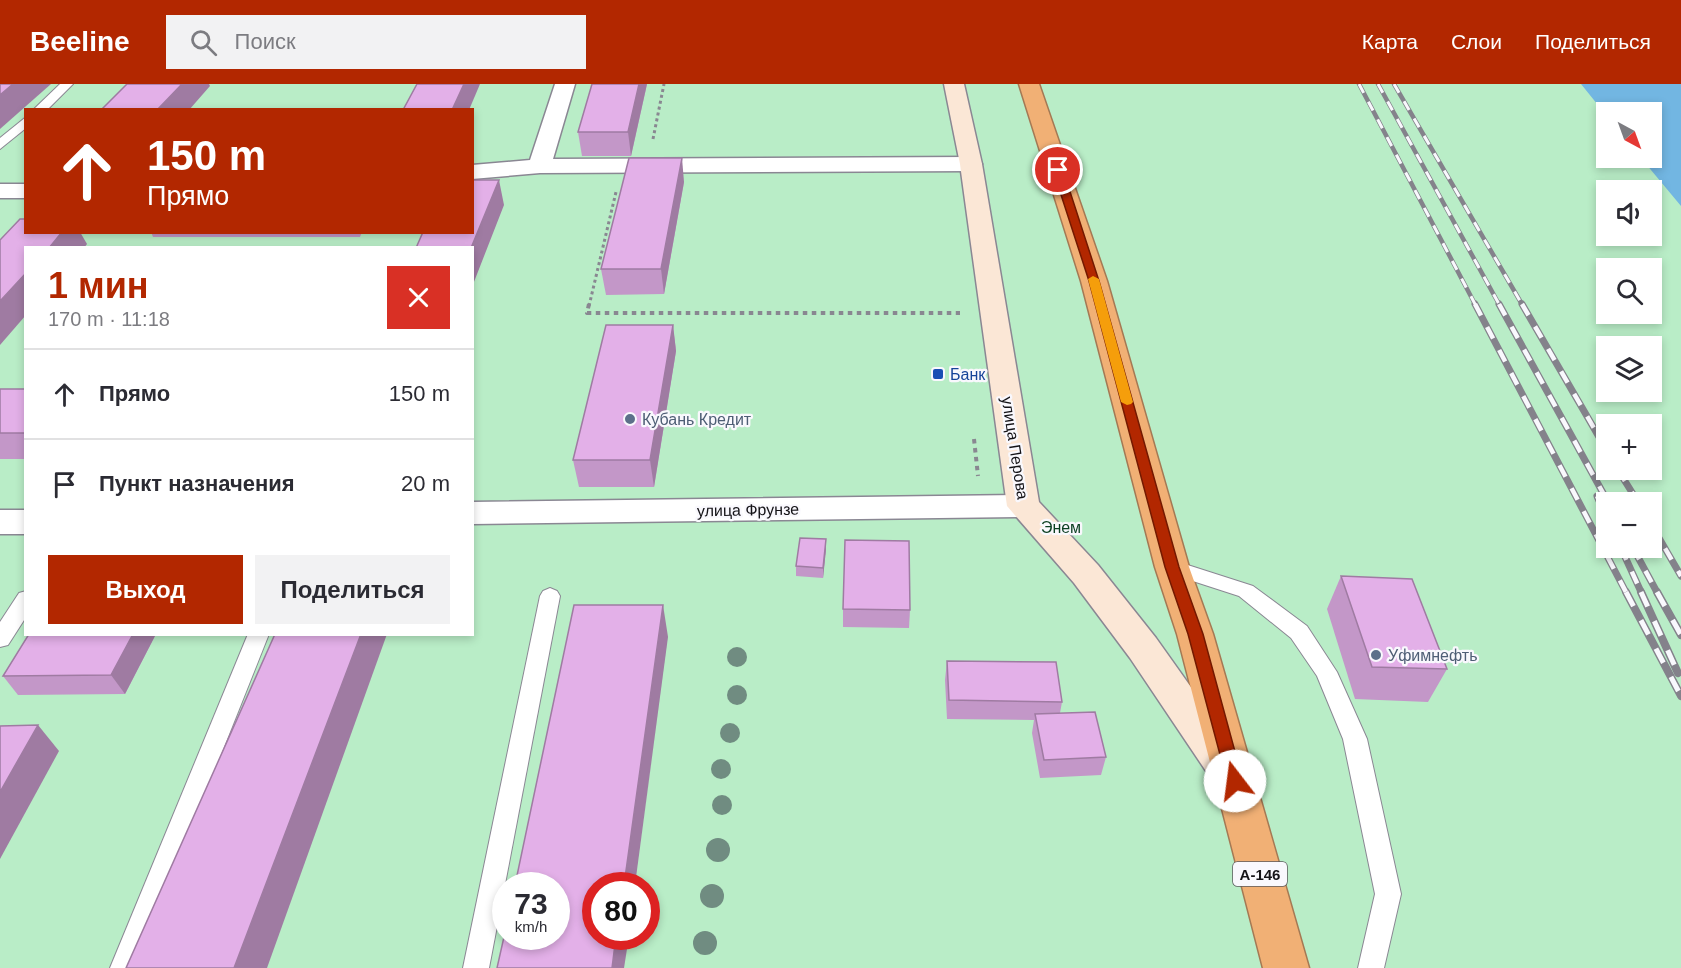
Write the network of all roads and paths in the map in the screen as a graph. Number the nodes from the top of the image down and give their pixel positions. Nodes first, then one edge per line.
1 (67, 84) edge
2 (565, 84) edge
3 (663, 84) edge
4 (954, 84) edge
5 (1029, 84) edge
6 (41, 108) edge
7 (24, 123) edge
8 (0, 145) edge
9 (971, 164) junction
10 (540, 166) junction
11 (622, 166) junction
12 (648, 166) junction
13 (474, 172) edge
14 (0, 191) edge
15 (24, 191) edge
16 (960, 313) dead end
17 (1023, 506) junction
18 (474, 513) edge
19 (0, 522) edge
20 (24, 522) edge
21 (1172, 567) junction
22 (550, 596) dead end
23 (24, 602) edge
24 (258, 636) edge
25 (0, 639) edge
26 (1235, 781) junction
27 (123, 968) edge
28 (476, 968) edge
29 (1286, 968) edge
30 (1371, 968) edge

1 - 6 lane
2 - 10 street
3 - 12 path
4 - 9 street, улица Перова
5 - 21 highway, улица Перова / А-146
7 - 8 lane
9 - 12 street
9 - 17 street, улица Перова
10 - 11 street
10 - 13 street
11 - 12 street
11 - 16 path
14 - 15 street
17 - 18 street, улица Фрунзе
17 - 26 street, улица Перова
19 - 20 street
21 - 26 highway, улица Перова / А-146
21 - 30 lane
22 - 28 lane
23 - 25 lane
24 - 27 lane
26 - 29 highway, улица Перова / А-146

